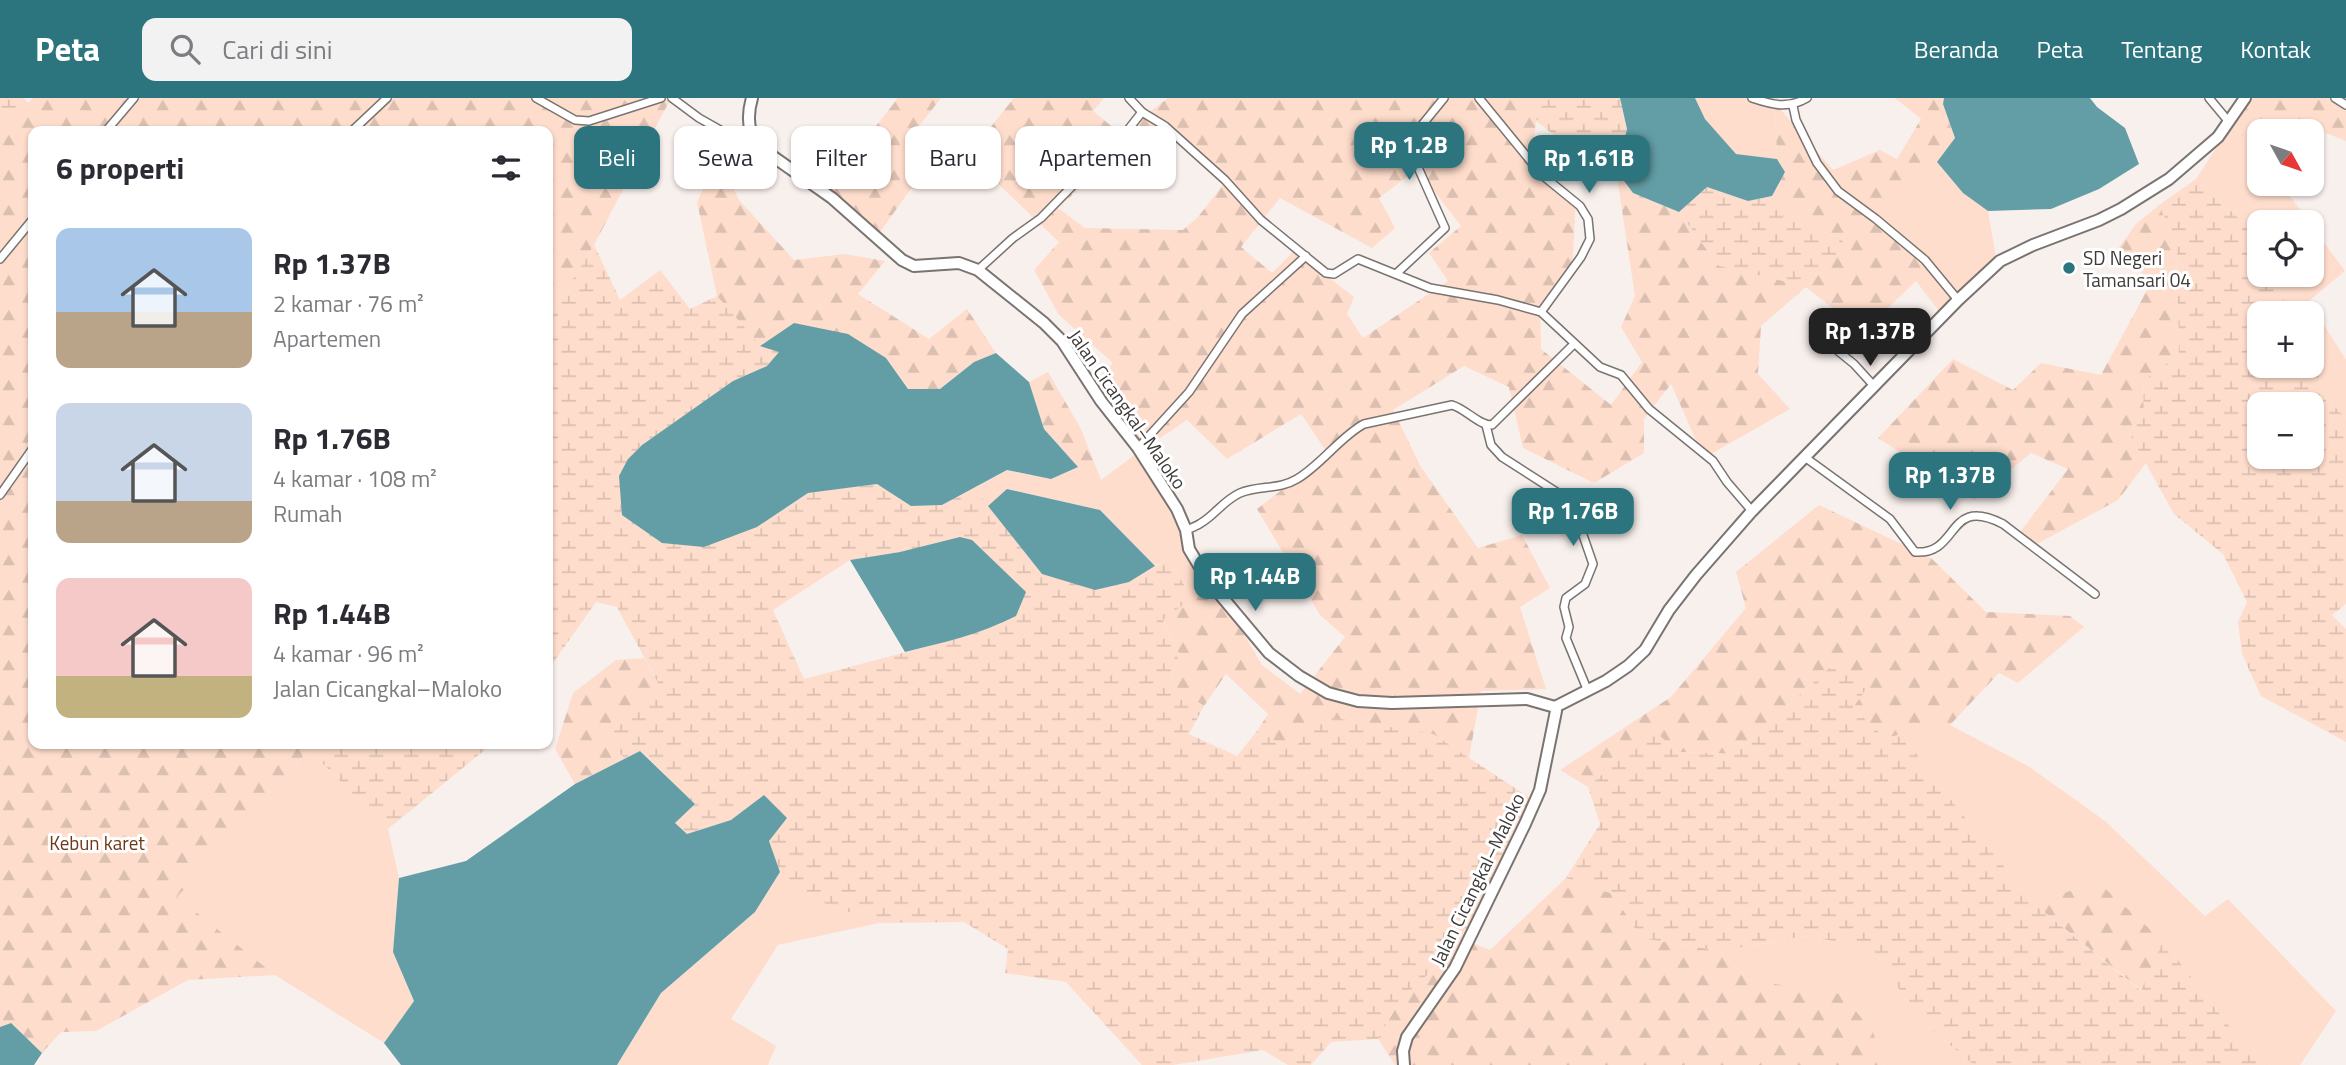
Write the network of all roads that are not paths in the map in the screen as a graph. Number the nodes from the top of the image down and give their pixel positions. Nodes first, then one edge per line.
1 (134, 98) edge
2 (387, 98) edge
3 (536, 98) edge
4 (661, 98) edge
5 (672, 98) edge
6 (752, 98) edge
7 (1129, 98) edge
8 (1444, 98) edge
9 (1479, 98) edge
10 (1752, 98) edge
11 (1807, 98) edge
12 (2209, 98) edge
13 (2245, 98) edge
14 (2335, 98) edge
15 (2346, 105) edge
16 (1793, 106) junction
17 (1142, 112) junction
18 (2229, 122) junction
19 (110, 126) edge
20 (357, 126) edge
21 (713, 126) edge
22 (749, 126) edge
23 (777, 161) edge
24 (28, 225) edge
25 (1306, 256) junction
26 (0, 259) edge
27 (978, 270) junction
28 (1397, 273) junction
29 (1958, 300) junction
30 (1541, 312) junction
31 (1816, 333) dead end
32 (1574, 344) junction
33 (1874, 386) junction
34 (1486, 425) junction
35 (1138, 448) junction
36 (28, 455) edge
37 (1806, 457) junction
38 (0, 495) edge
39 (1752, 510) junction
40 (1186, 530) junction
41 (2095, 594) dead end
42 (1587, 689) junction
43 (1555, 707) junction
44 (1404, 1065) edge

1 - 19 street
2 - 20 street
3 - 4 street
5 - 21 street
6 - 22 street
7 - 17 street
8 - 28 street
9 - 30 street
10 - 16 street
11 - 16 street
12 - 18 street
13 - 18 street
14 - 15 street
16 - 29 street
17 - 25 street
17 - 27 street
18 - 29 street
23 - 27 street, Jalan Cicangkal–Maloko
24 - 26 street
25 - 28 street
25 - 35 street
27 - 35 street, Jalan Cicangkal–Maloko
28 - 30 street
29 - 33 street
30 - 32 street
31 - 33 street
32 - 34 street
32 - 39 street
33 - 37 street
34 - 40 street
34 - 42 street
35 - 40 street, Jalan Cicangkal–Maloko
36 - 38 street
37 - 39 street
37 - 41 street
39 - 42 street
40 - 43 street, Jalan Cicangkal–Maloko
42 - 43 street
43 - 44 street, Jalan Cicangkal–Maloko

